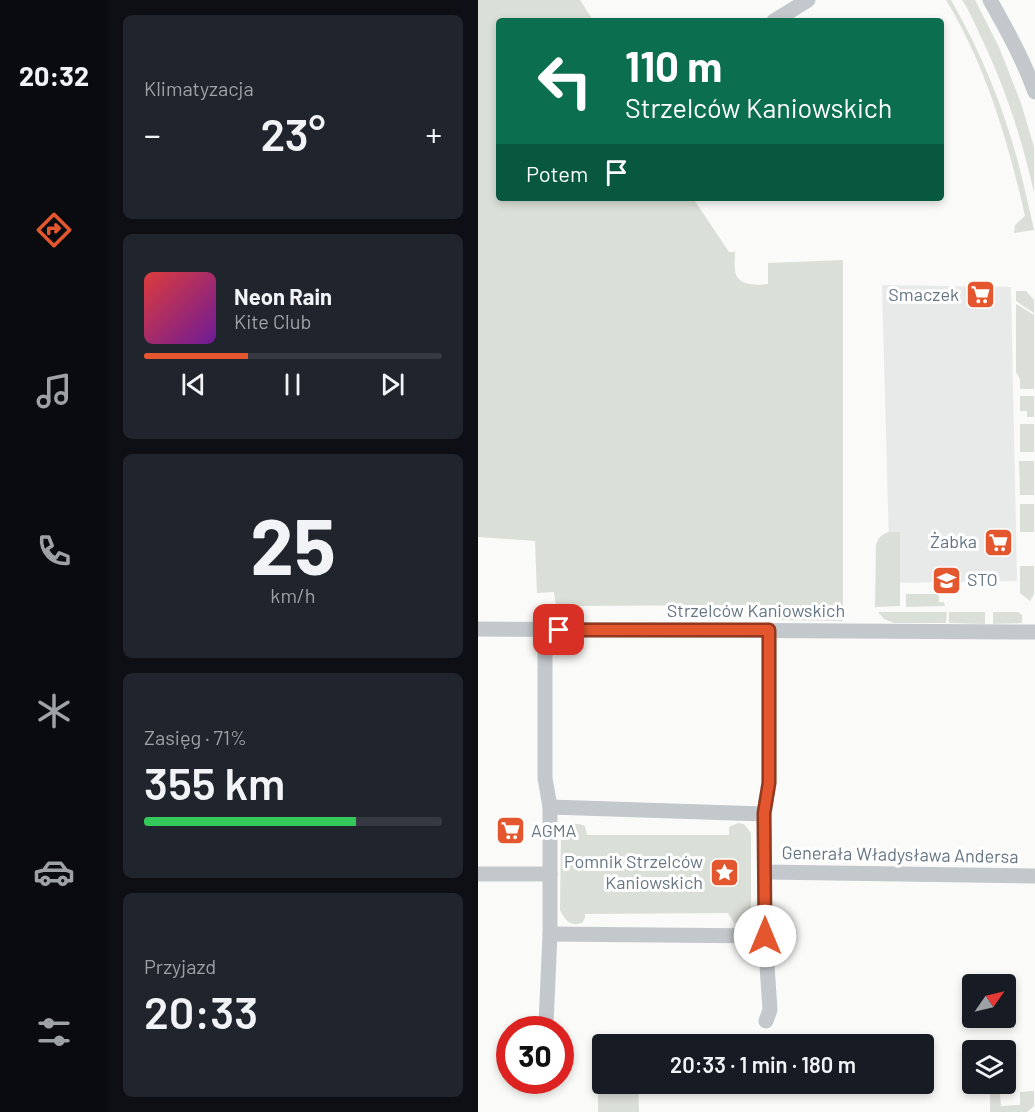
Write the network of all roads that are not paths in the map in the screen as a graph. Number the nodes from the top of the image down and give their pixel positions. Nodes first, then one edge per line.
1 (808, 0) edge
2 (990, 0) edge
3 (779, 18) edge
4 (1034, 92) edge
5 (478, 629) edge
6 (545, 630) junction
7 (769, 630) junction
8 (1034, 632) edge
9 (550, 807) junction
10 (764, 813) junction
11 (765, 872) junction
12 (478, 874) edge
13 (550, 874) junction
14 (1034, 876) edge
15 (550, 934) junction
16 (765, 936) junction
17 (547, 1016) edge
18 (766, 1021) dead end

1 - 3 street
2 - 4 street
5 - 6 street, Strzelców Kaniowskich
6 - 7 street, Strzelców Kaniowskich
6 - 9 street
7 - 8 street, Strzelców Kaniowskich
7 - 10 street, Generała Władysława Andersa
9 - 10 street
9 - 13 street
10 - 11 street, Generała Władysława Andersa
11 - 14 street, Generała Władysława Andersa
11 - 16 street, Generała Władysława Andersa
12 - 13 street
13 - 15 street
15 - 16 street
15 - 17 street
16 - 18 street, Generała Władysława Andersa

